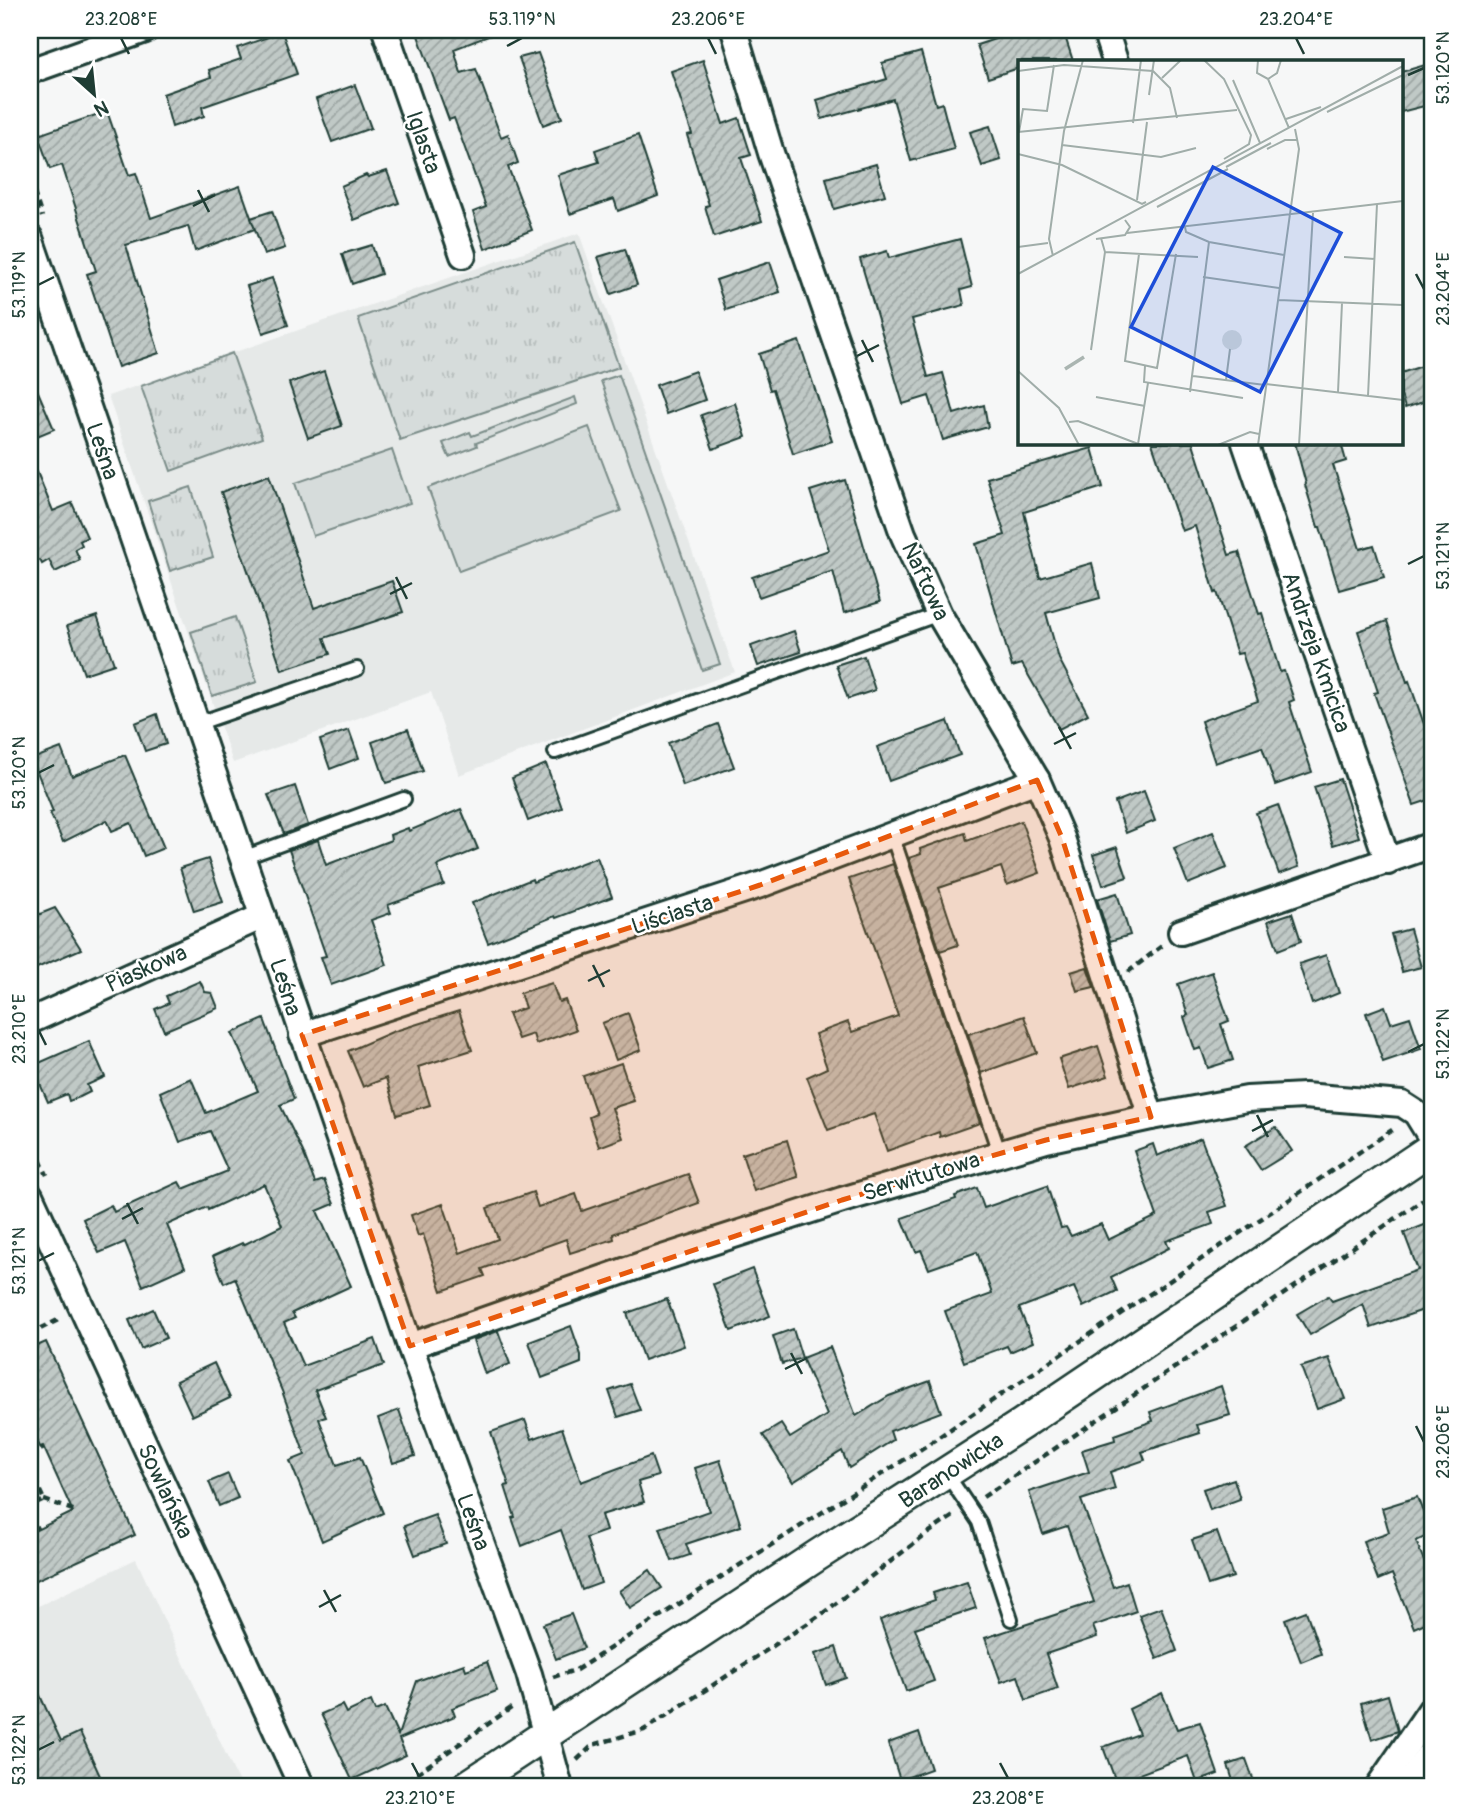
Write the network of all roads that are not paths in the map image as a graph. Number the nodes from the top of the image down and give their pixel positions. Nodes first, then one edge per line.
1 (145, 30) edge
2 (385, 30) edge
3 (734, 30) edge
4 (1105, 30) edge
5 (1115, 60) edge
6 (30, 71) edge
7 (30, 239) edge
8 (463, 255) dead end
9 (1245, 444) edge
10 (939, 614) junction
11 (356, 669) dead end
12 (197, 724) junction
13 (555, 752) dead end
14 (1037, 780) junction
15 (404, 799) dead end
16 (892, 835) junction
17 (1432, 845) edge
18 (243, 858) junction
19 (1388, 862) junction
20 (262, 916) junction
21 (1181, 932) road end
22 (30, 1021) edge
23 (302, 1035) junction
24 (1151, 1117) junction
25 (1432, 1139) edge
26 (1432, 1149) edge
27 (999, 1153) junction
28 (30, 1195) edge
29 (410, 1346) junction
30 (946, 1473) junction
31 (1011, 1619) dead end
32 (1432, 1708) edge
33 (545, 1735) junction
34 (1432, 1762) edge
35 (302, 1787) edge
36 (466, 1787) edge
37 (560, 1787) edge
38 (1378, 1787) edge
39 (1414, 1787) edge

1 - 6 street
2 - 8 street, Iglasta
3 - 10 street, Naftowa
4 - 5 street
7 - 12 street, Leśna
9 - 19 street, Andrzeja Kmicica
10 - 13 lane
10 - 14 street, Naftowa
11 - 12 lane
12 - 18 street, Leśna
14 - 16 street, Liściasta
14 - 24 street, Naftowa
15 - 18 lane
16 - 23 street, Liściasta
16 - 27 lane
17 - 19 street
18 - 20 street, Leśna
19 - 21 street
20 - 22 street, Piaskowa
20 - 23 street, Leśna
23 - 29 street, Leśna
24 - 25 street, Serwitutowa
24 - 27 street, Serwitutowa
26 - 30 street, Baranowicka
27 - 29 street, Serwitutowa
28 - 35 street, Sowlańska
29 - 33 street, Leśna
30 - 31 lane
30 - 33 street, Baranowicka
32 - 38 street
33 - 36 street, Baranowicka
33 - 37 street, Leśna
34 - 39 highway

